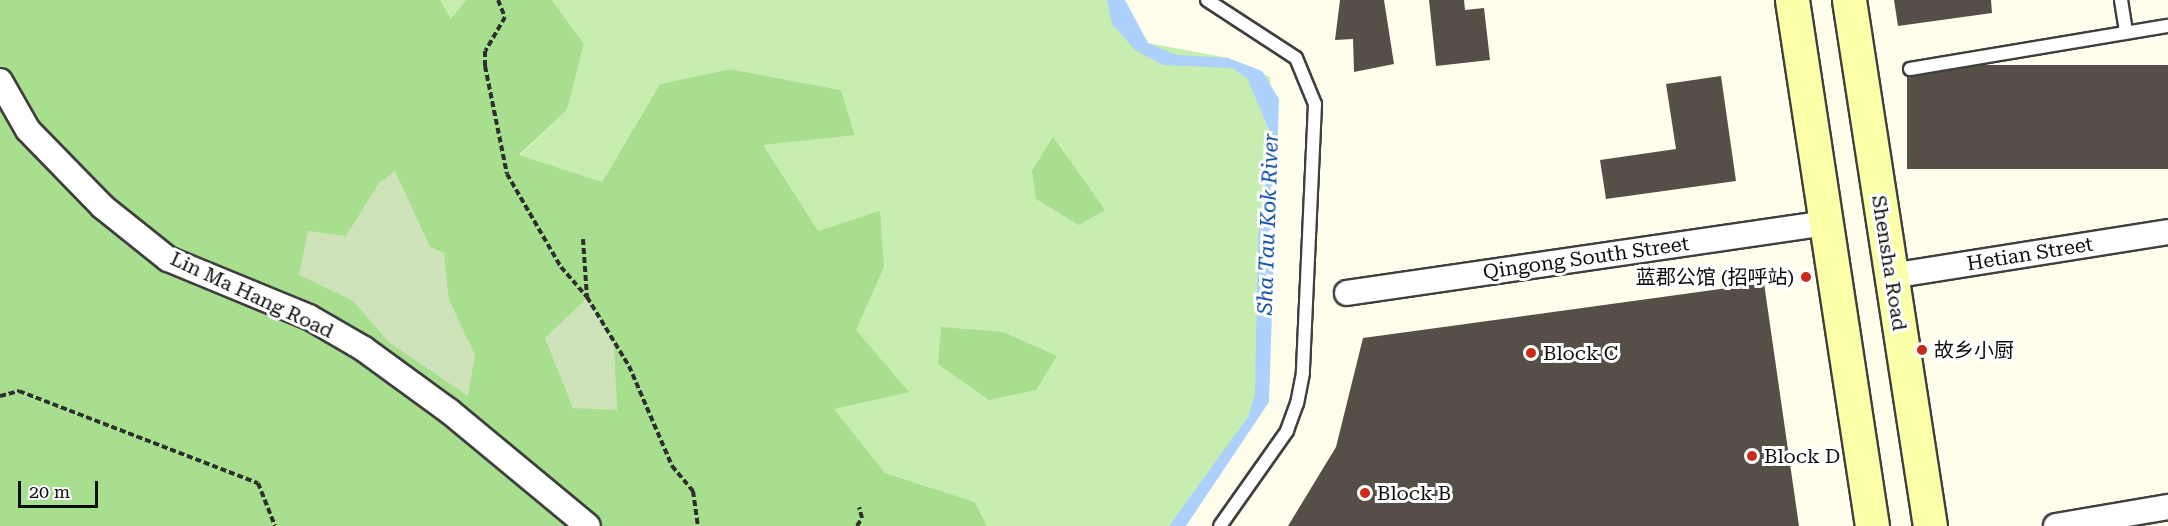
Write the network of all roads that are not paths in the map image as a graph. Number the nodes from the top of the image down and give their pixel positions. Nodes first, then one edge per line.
1 (1207, 0) edge
2 (1792, 0) edge
3 (1849, 0) edge
4 (2121, 0) edge
5 (2168, 26) edge
6 (2126, 33) junction
7 (1910, 69) dead end
8 (0, 81) edge
9 (1826, 223) junction
10 (2168, 232) edge
11 (1891, 276) junction
12 (1347, 293) dead end
13 (2168, 507) edge
14 (588, 526) edge
15 (1220, 526) edge
16 (1872, 526) edge
17 (1930, 526) edge
18 (2056, 526) edge

1 - 15 lane
2 - 9 main road
3 - 11 main road, Shensha Road
4 - 6 lane
5 - 6 lane
6 - 7 lane
8 - 14 street, Lin Ma Hang Road
9 - 12 street, Qingong South Street
9 - 16 main road
10 - 11 street, Hetian Street
11 - 17 main road, Shensha Road
13 - 18 street

